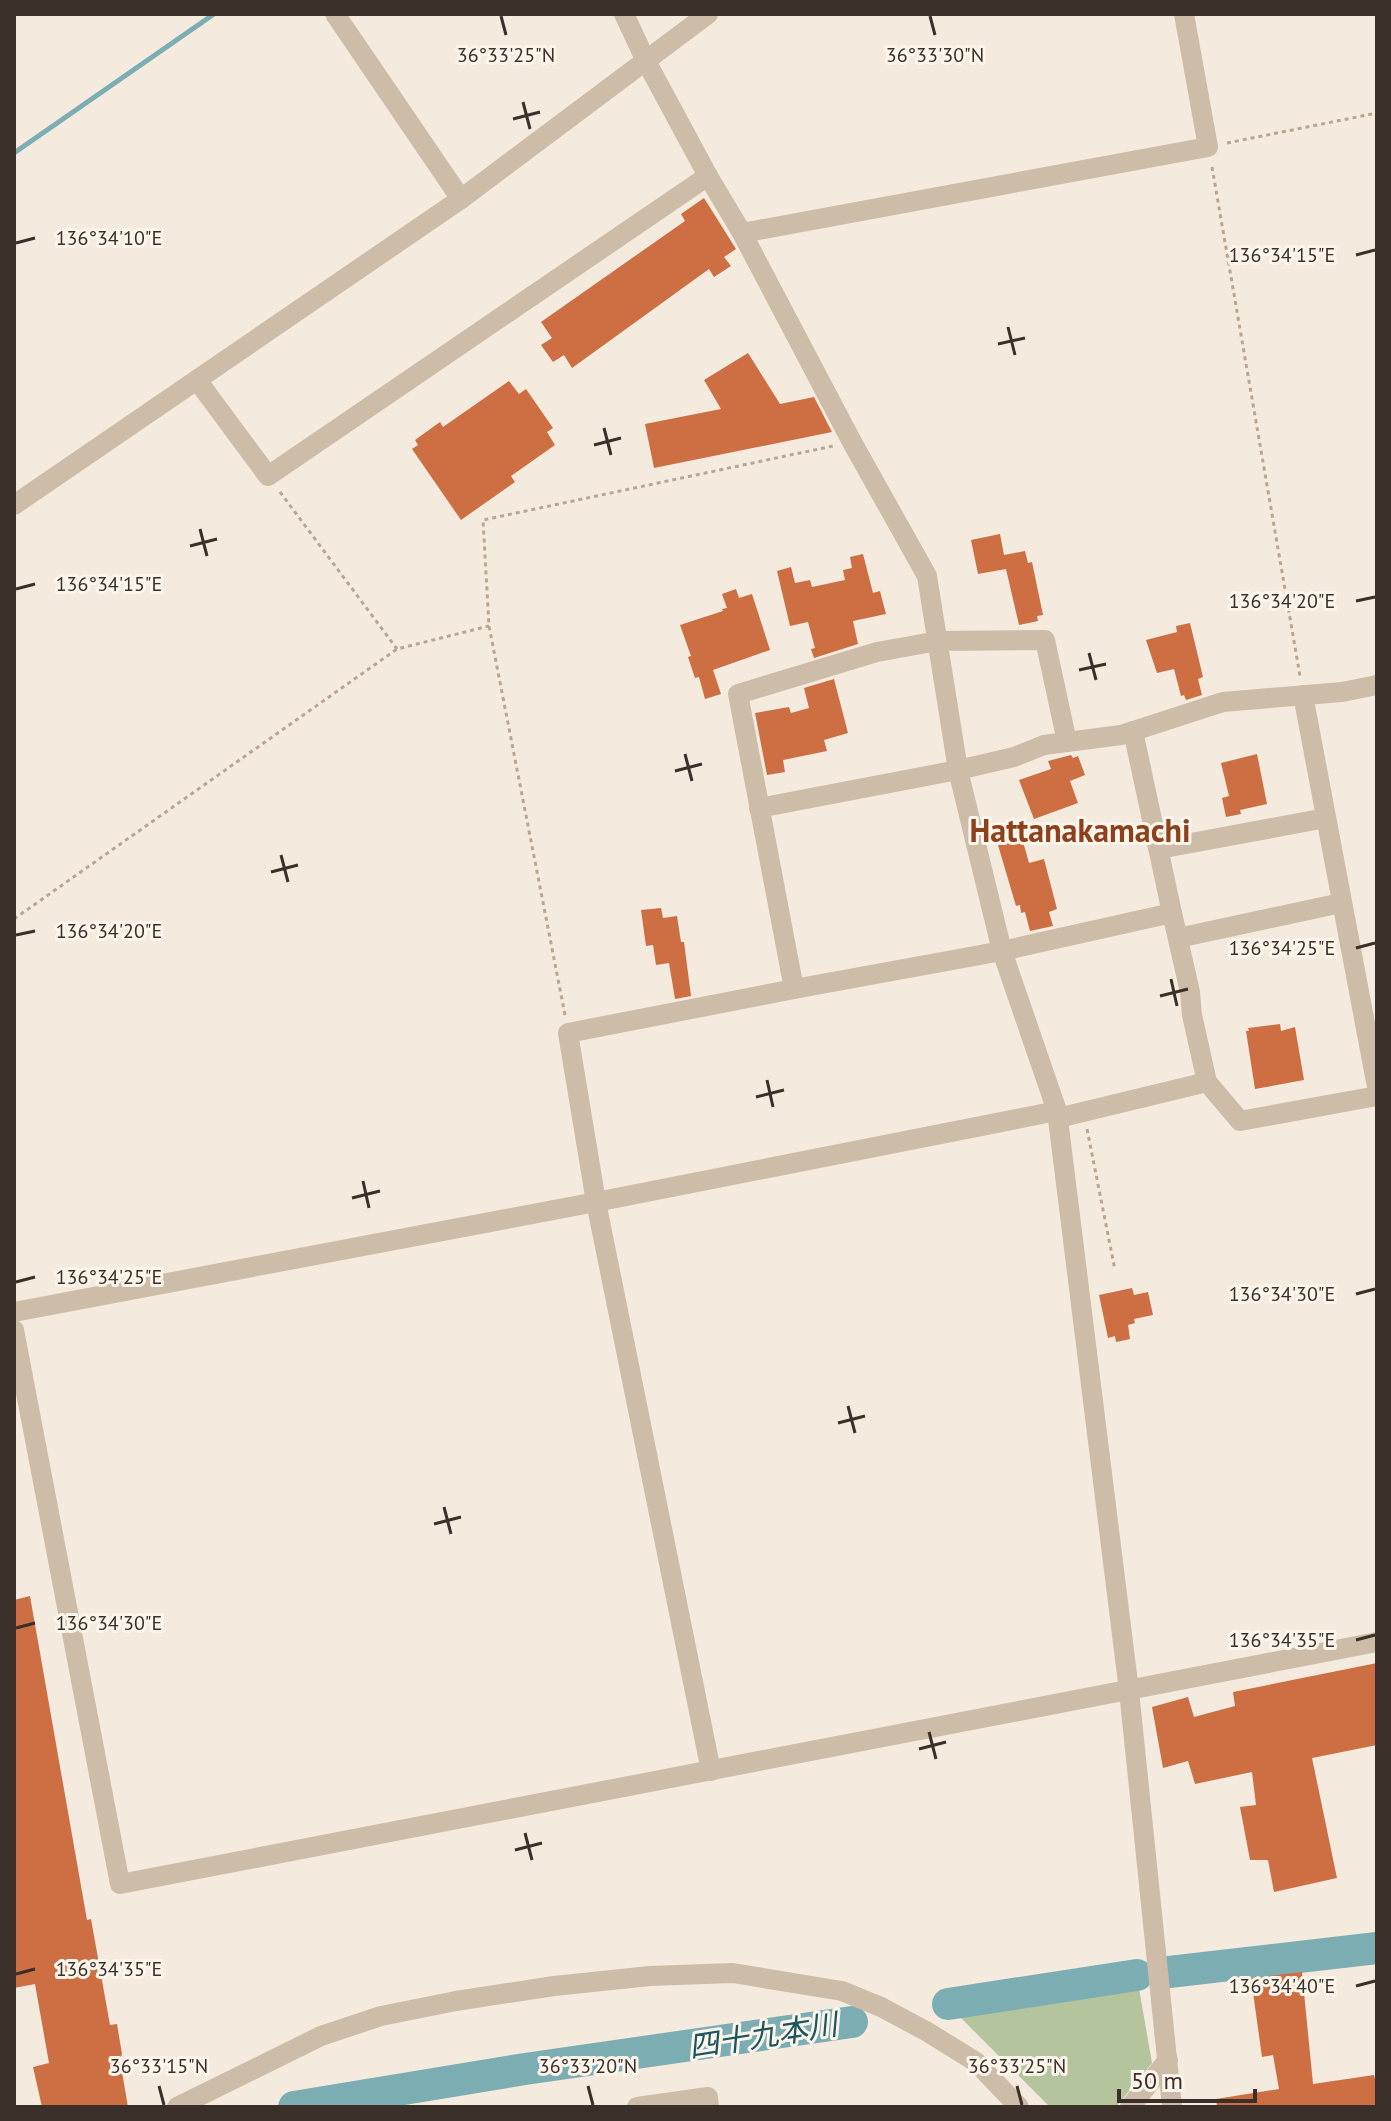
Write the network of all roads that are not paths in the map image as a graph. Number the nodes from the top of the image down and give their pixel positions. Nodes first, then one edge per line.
1 (335, 14) edge
2 (624, 14) edge
3 (708, 14) edge
4 (1184, 14) edge
5 (646, 61) junction
6 (708, 176) junction
7 (461, 199) junction
8 (742, 233) junction
9 (197, 380) junction
10 (14, 505) edge
11 (938, 641) junction
12 (1377, 685) edge
13 (1303, 695) junction
14 (1133, 731) junction
15 (1067, 742) junction
16 (958, 770) junction
17 (759, 808) junction
18 (1326, 818) junction
19 (1159, 849) junction
20 (1341, 903) junction
21 (1172, 913) junction
22 (1178, 938) junction
23 (1002, 951) junction
24 (794, 989) junction
25 (1207, 1082) junction
26 (1377, 1087) edge
27 (1377, 1096) edge
28 (1058, 1115) junction
29 (596, 1202) junction
30 (14, 1312) edge
31 (14, 1330) edge
32 (1377, 1642) edge
33 (1129, 1691) junction
34 (711, 1771) junction
35 (1168, 2060) junction
36 (177, 2107) edge
37 (637, 2107) edge
38 (709, 2107) edge
39 (1019, 2107) edge
40 (1130, 2107) edge
41 (1172, 2107) edge

1 - 7 street
2 - 5 street
3 - 5 street
4 - 8 street
5 - 6 street
5 - 7 street
6 - 8 street
6 - 9 street
7 - 9 street
8 - 11 street
9 - 10 street
11 - 15 street
11 - 16 street
11 - 17 street
12 - 13 street
13 - 14 street
13 - 18 street
14 - 15 street
14 - 19 street
15 - 16 street
16 - 17 street
16 - 23 street
17 - 24 street
18 - 19 street
18 - 20 street
19 - 21 street
20 - 22 street
20 - 26 street
21 - 22 street
21 - 23 street
22 - 25 street
23 - 24 street
23 - 28 street
24 - 29 street
25 - 27 street
25 - 28 street
28 - 29 street
28 - 33 street
29 - 30 street
29 - 34 street
31 - 34 street
32 - 33 street
33 - 34 street
33 - 35 street
35 - 40 street
35 - 41 street
36 - 39 street
37 - 38 street

